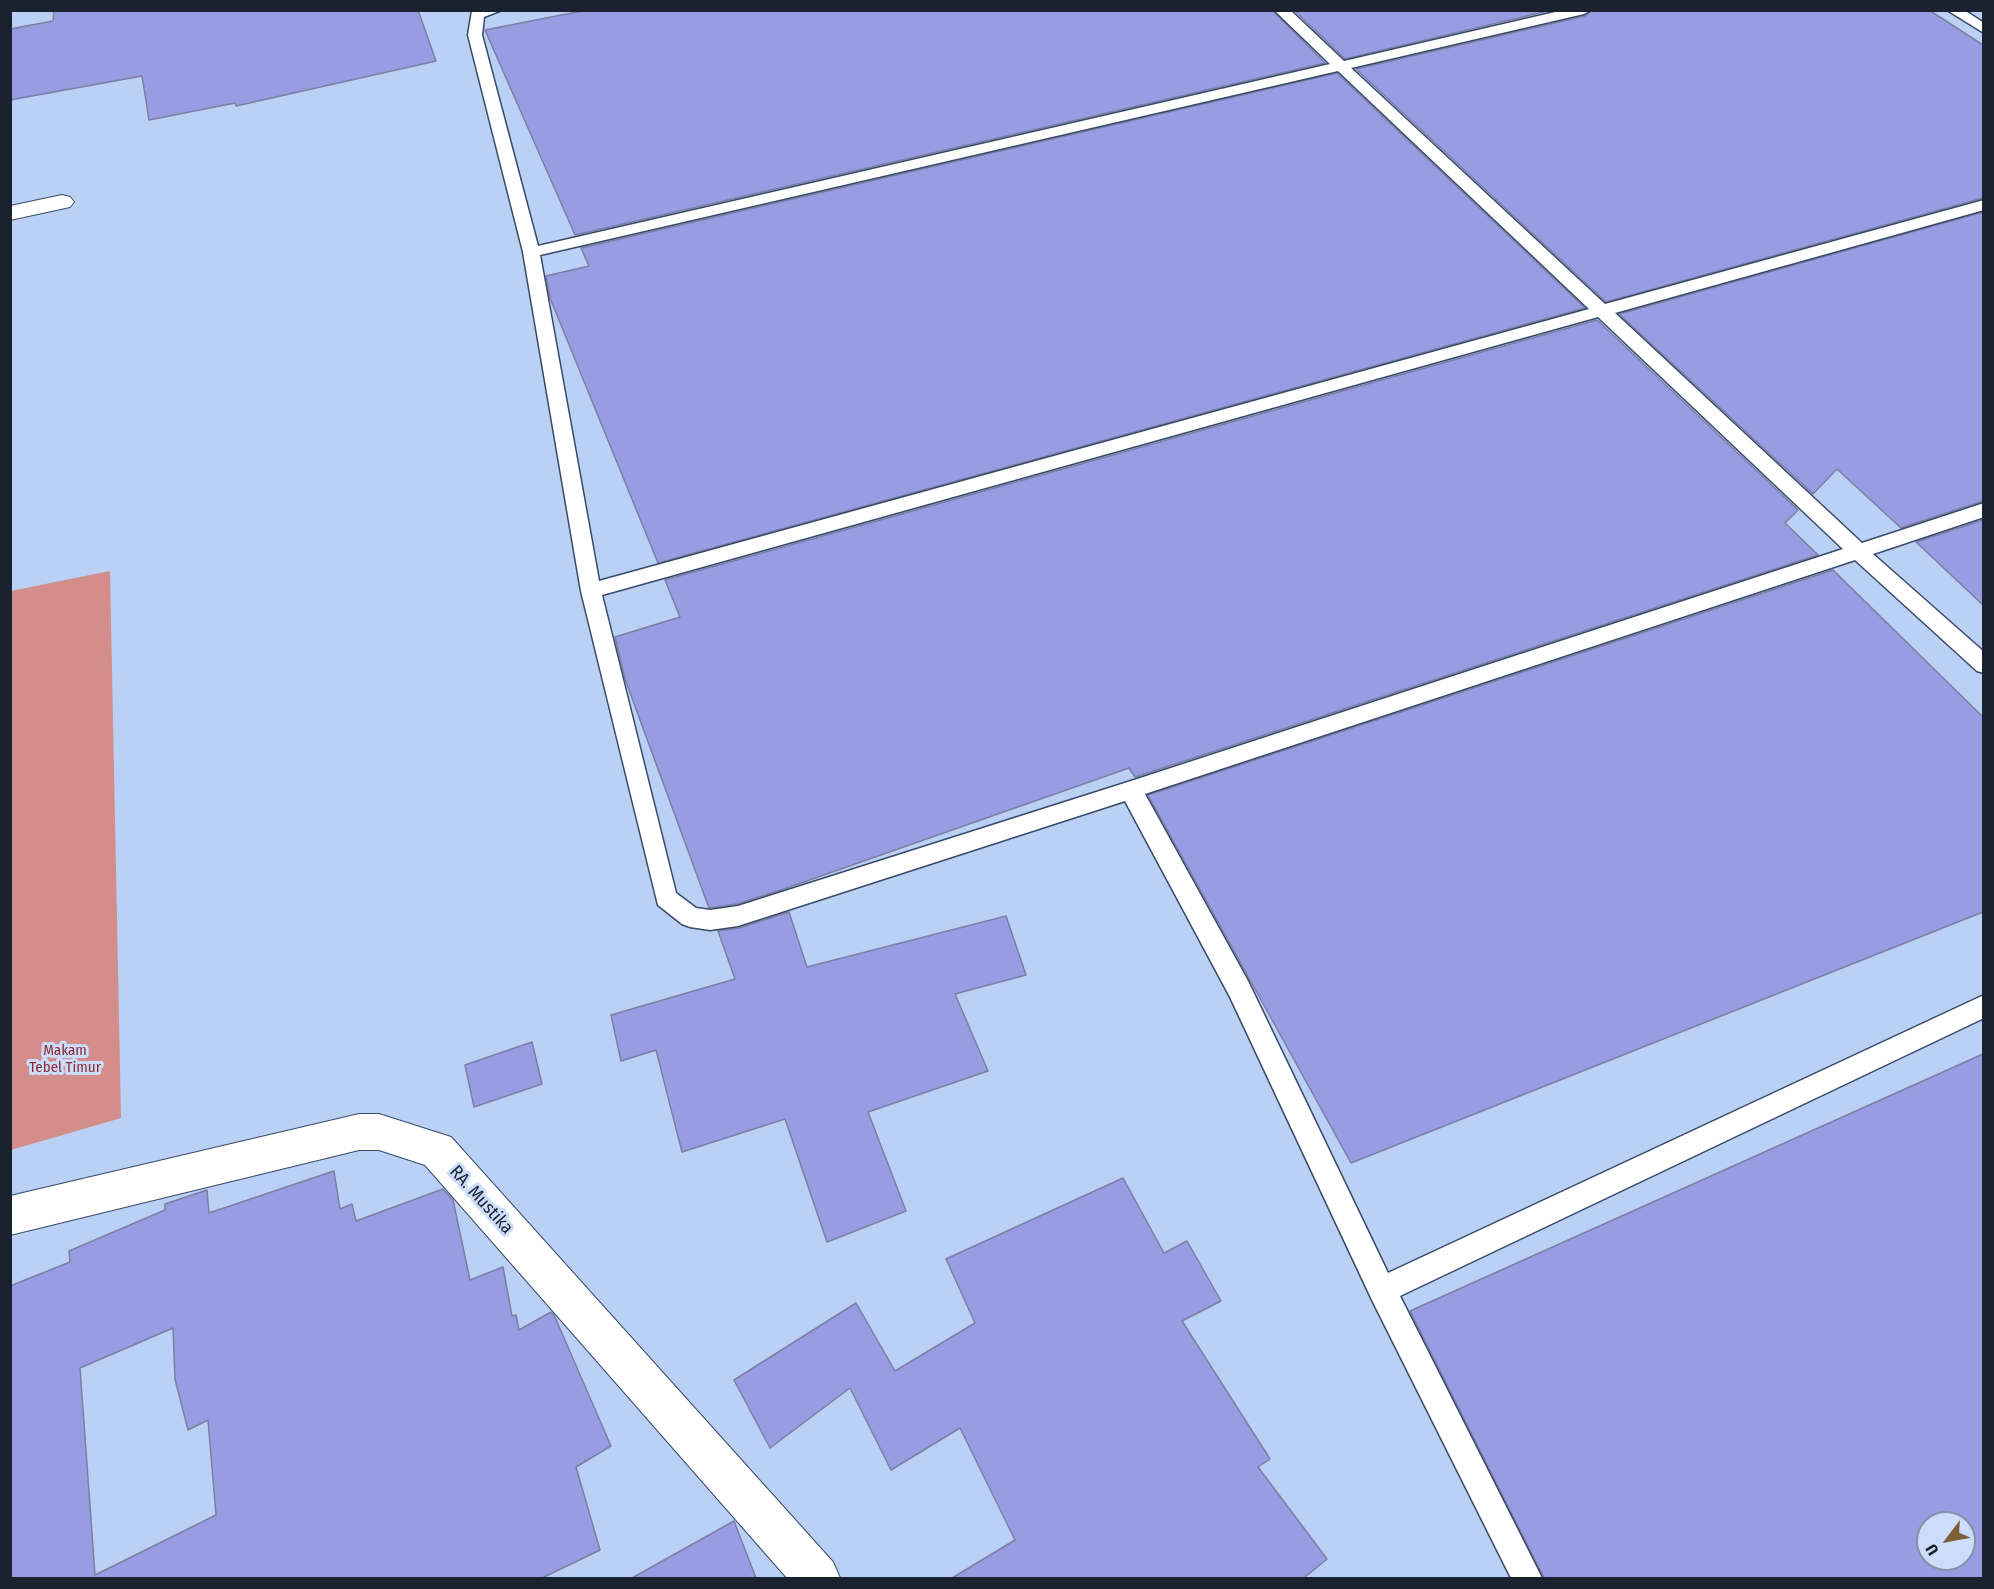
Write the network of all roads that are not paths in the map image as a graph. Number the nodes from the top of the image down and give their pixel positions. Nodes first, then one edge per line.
1 (1281, 10) edge
2 (1584, 10) edge
3 (1954, 10) edge
4 (482, 12) edge
5 (1983, 29) edge
6 (1340, 65) junction
7 (62, 202) dead end
8 (1983, 205) edge
9 (10, 213) edge
10 (531, 252) junction
11 (1603, 311) junction
12 (1983, 510) edge
13 (1859, 552) junction
14 (591, 591) junction
15 (1983, 665) edge
16 (1131, 790) junction
17 (1983, 1006) edge
18 (10, 1216) edge
19 (1382, 1290) junction
20 (818, 1578) edge
21 (1527, 1578) edge

1 - 6 lane
2 - 6 lane
3 - 5 lane
4 - 10 lane
6 - 10 lane
6 - 11 lane
7 - 9 street
8 - 11 lane
10 - 14 lane
11 - 13 lane
11 - 14 lane
12 - 13 lane
13 - 15 lane
13 - 16 lane
14 - 16 lane
16 - 19 lane
17 - 19 lane
18 - 20 street, RA. Mustika
19 - 21 lane

